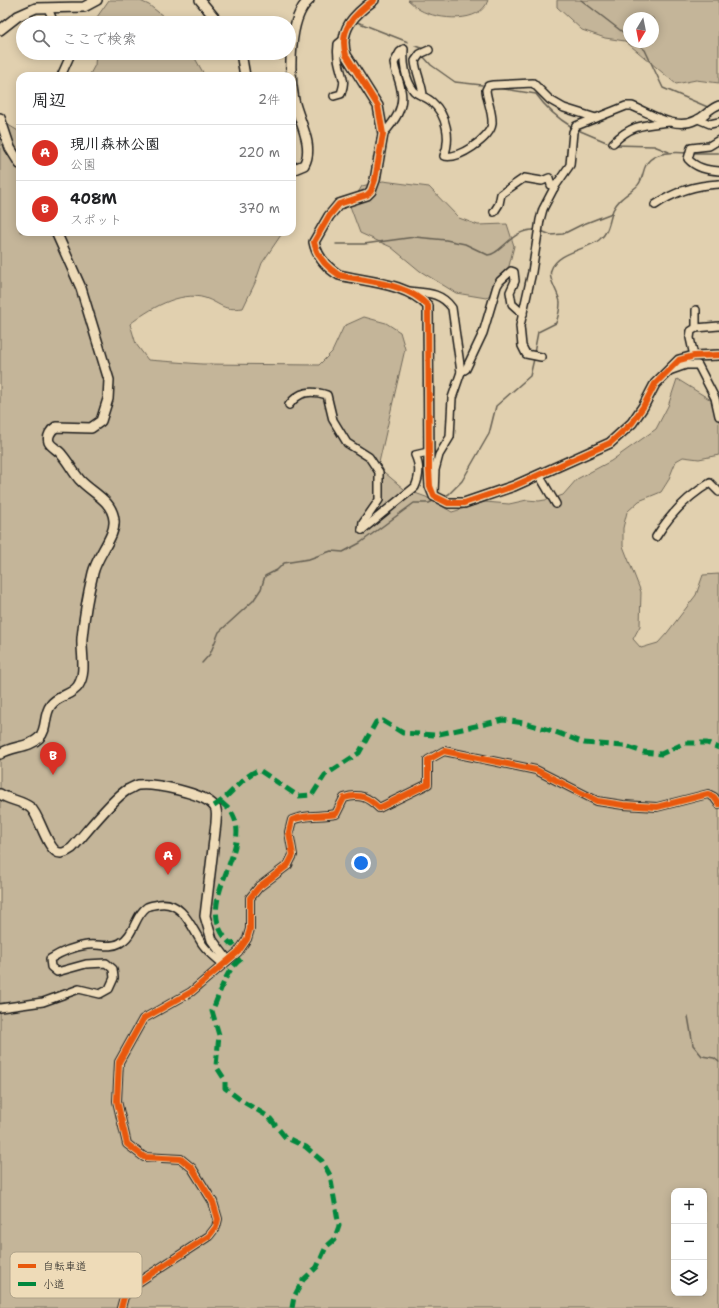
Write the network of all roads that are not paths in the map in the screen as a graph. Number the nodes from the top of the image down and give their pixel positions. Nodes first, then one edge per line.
1 (97, 0) edge
2 (200, 0) edge
3 (309, 0) edge
4 (374, 0) edge
5 (48, 8) junction
6 (20, 16) edge
7 (51, 16) edge
8 (213, 16) edge
9 (16, 19) edge
10 (296, 20) edge
11 (0, 30) edge
12 (343, 40) junction
13 (429, 50) dead end
14 (68, 60) edge
15 (243, 60) edge
16 (293, 60) edge
17 (63, 72) edge
18 (244, 72) edge
19 (293, 72) edge
20 (334, 96) dead end
21 (422, 96) junction
22 (296, 107) edge
23 (713, 108) edge
24 (0, 118) edge
25 (596, 118) junction
26 (698, 120) junction
27 (669, 122) junction
28 (719, 122) edge
29 (383, 134) junction
30 (719, 140) edge
31 (613, 143) dead end
32 (16, 158) edge
33 (296, 168) edge
34 (719, 172) edge
35 (719, 184) edge
36 (554, 188) junction
37 (655, 204) dead end
38 (494, 212) dead end
39 (58, 236) edge
40 (406, 291) junction
41 (696, 310) dead end
42 (523, 314) junction
43 (719, 326) edge
44 (696, 328) junction
45 (719, 355) edge
46 (694, 356) junction
47 (536, 357) dead end
48 (667, 371) junction
49 (462, 372) junction
50 (289, 405) dead end
51 (719, 416) edge
52 (428, 452) junction
53 (539, 475) junction
54 (719, 492) edge
55 (434, 496) junction
56 (556, 504) dead end
57 (656, 538) dead end
58 (0, 754) edge
59 (0, 794) edge
60 (719, 804) edge
61 (225, 962) junction
62 (0, 1008) edge
63 (142, 1281) edge
64 (125, 1298) edge
65 (121, 1308) edge

1 - 5 street
2 - 8 street
3 - 10 street
4 - 12 street
5 - 6 street
5 - 7 street
9 - 11 street
12 - 20 street
12 - 29 street
13 - 21 street
14 - 17 street
15 - 18 street
16 - 19 street
21 - 25 street
21 - 29 street
22 - 33 street
23 - 26 street
24 - 32 street
25 - 27 street
25 - 36 street
26 - 27 street
26 - 28 street
27 - 31 street
29 - 40 street
30 - 34 street
35 - 37 street
36 - 38 street
36 - 42 street
39 - 58 street
40 - 49 street
40 - 52 street
41 - 44 street
42 - 47 street
42 - 49 street
43 - 44 street
44 - 46 street
45 - 46 street
46 - 48 street
48 - 51 street
48 - 53 street
49 - 55 street
50 - 52 street
52 - 55 street
53 - 55 street
53 - 56 street
54 - 57 street
59 - 61 street
60 - 61 street
61 - 62 street
61 - 63 street
64 - 65 street

